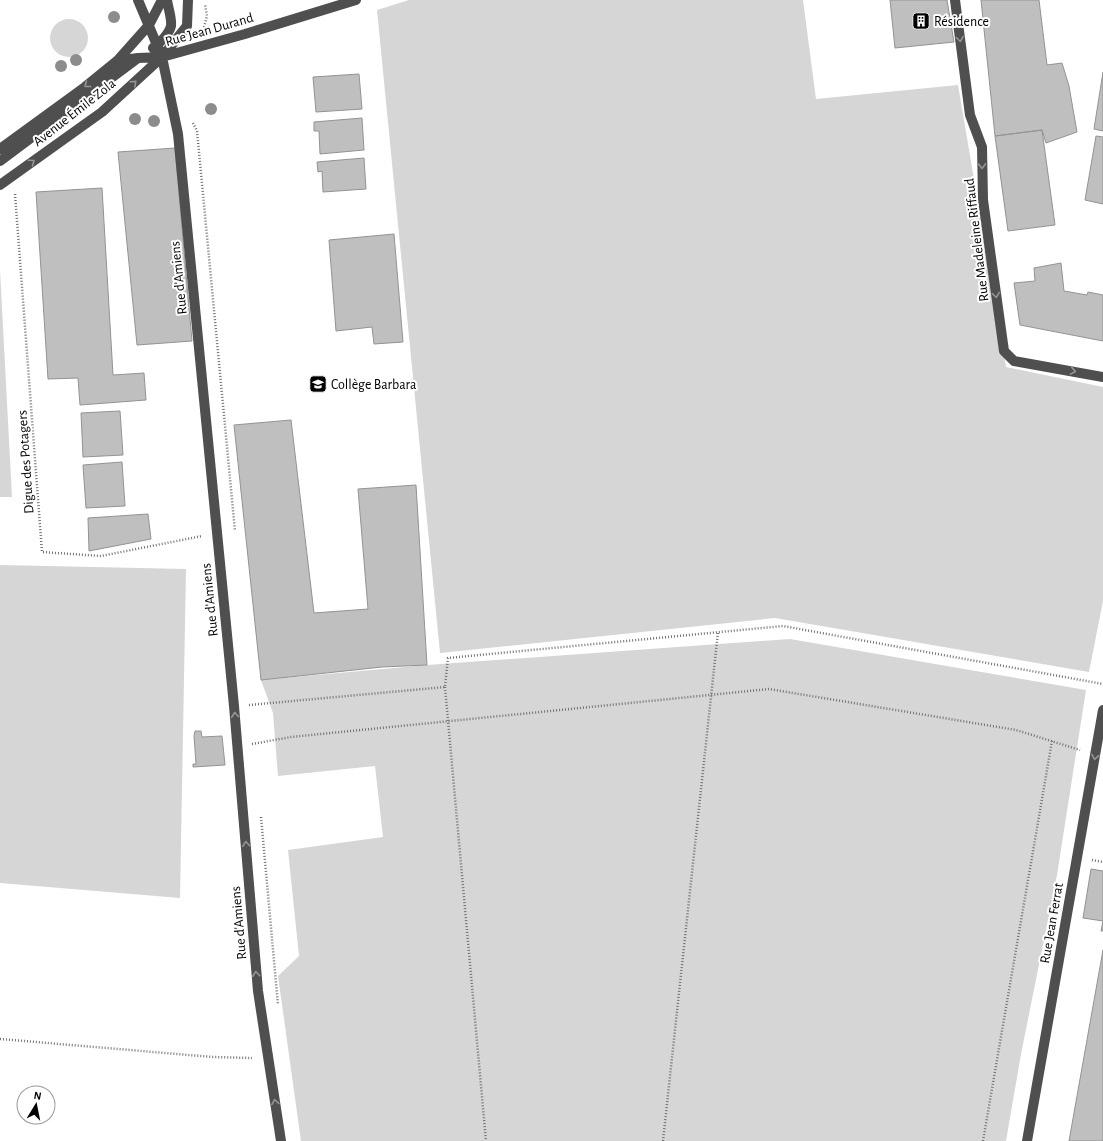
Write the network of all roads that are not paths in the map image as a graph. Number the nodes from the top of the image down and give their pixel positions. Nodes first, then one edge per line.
1 (138, 0) edge
2 (162, 0) edge
3 (166, 0) edge
4 (188, 0) edge
5 (356, 0) edge
6 (955, 0) edge
7 (148, 25) junction
8 (157, 46) junction
9 (162, 57) junction
10 (138, 58) junction
11 (117, 61) junction
12 (0, 149) edge
13 (0, 161) edge
14 (0, 185) edge
15 (1103, 376) edge
16 (1103, 716) edge
17 (281, 1141) edge
18 (1027, 1141) edge

1 - 7 street, Rue d'Amiens
2 - 7 street
3 - 8 street
4 - 9 street
5 - 9 street, Rue Jean Durand
6 -> 15 street, Rue Madeleine Riffaud
7 - 8 street, Rue d'Amiens
7 - 11 street, Avenue Émile Zola
8 - 9 street, Rue d'Amiens
8 - 10 street, Avenue Émile Zola
9 - 10 street, Avenue Émile Zola
14 -> 9 street, Avenue Émile Zola
17 -> 9 street, Rue d'Amiens
10 - 11 street, Avenue Émile Zola
10 - 13 street, Avenue Émile Zola
11 -> 12 street, Avenue Émile Zola
16 -> 18 street, Rue Jean Ferrat

